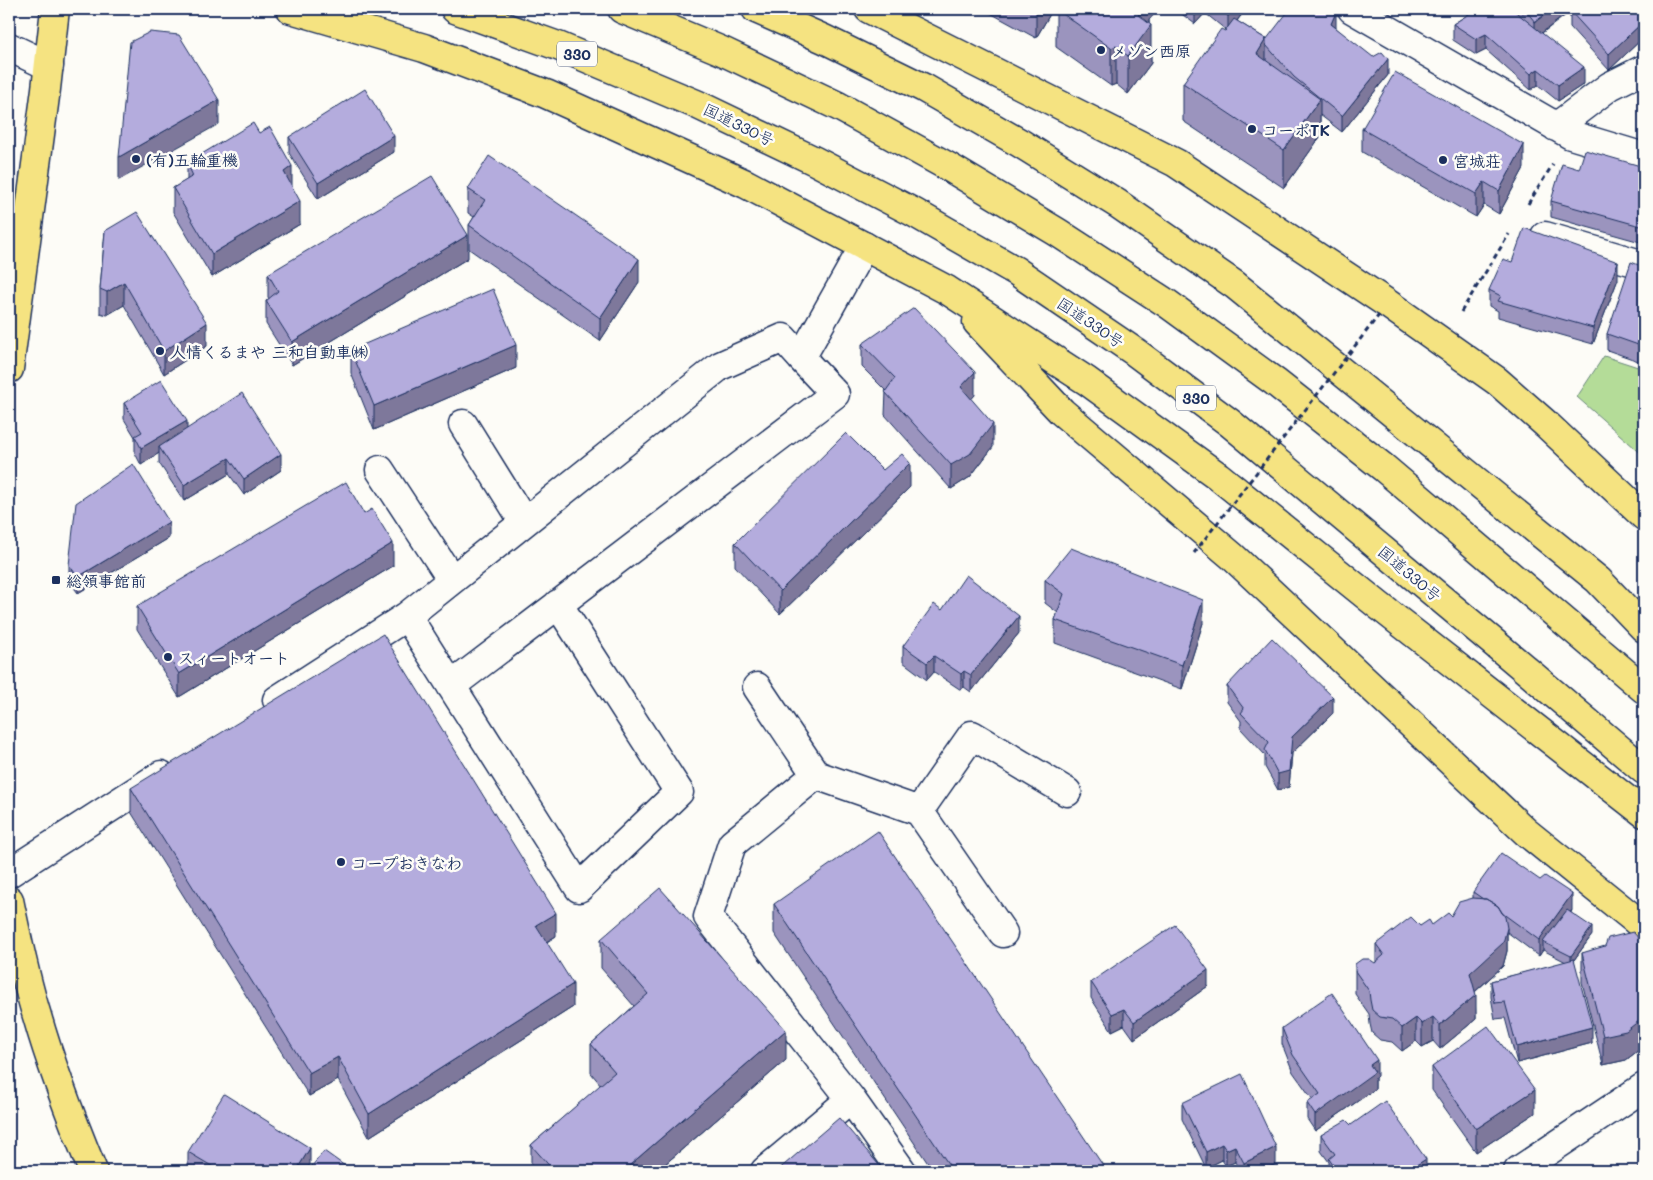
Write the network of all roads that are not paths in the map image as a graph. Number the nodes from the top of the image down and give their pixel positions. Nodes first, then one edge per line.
1 (55, 9) edge
2 (291, 9) edge
3 (455, 9) edge
4 (622, 9) edge
5 (756, 9) edge
6 (869, 9) edge
7 (1352, 9) edge
8 (9, 47) edge
9 (49, 66) junction
10 (1644, 69) edge
11 (1556, 127) junction
12 (1644, 157) edge
13 (1545, 236) edge
14 (864, 246) junction
15 (1644, 265) edge
16 (947, 290) junction
17 (801, 358) junction
18 (9, 368) edge
19 (463, 424) dead end
20 (380, 470) dead end
21 (1644, 516) edge
22 (524, 522) junction
23 (452, 580) junction
24 (558, 604) junction
25 (406, 616) junction
26 (1644, 628) edge
27 (451, 686) junction
28 (757, 687) dead end
29 (1644, 689) edge
30 (258, 712) edge
31 (184, 760) edge
32 (1644, 770) edge
33 (816, 775) junction
34 (1067, 792) dead end
35 (919, 811) junction
36 (1644, 813) edge
37 (9, 873) edge
38 (9, 900) edge
39 (1644, 927) edge
40 (1003, 933) dead end
41 (1644, 1087) edge
42 (851, 1099) junction
43 (93, 1171) edge
44 (765, 1171) edge
45 (902, 1171) edge
46 (1518, 1171) edge

1 - 9 main road
2 - 14 main road
3 - 32 main road, 国道330号 / 330
4 - 29 main road
5 - 26 main road
6 - 21 main road
7 - 11 street
8 - 9 street
9 - 18 main road
10 - 11 street
11 - 12 street
13 - 15 street
14 - 16 main road
14 - 17 street
16 - 36 main road
16 - 39 main road
17 - 22 street
17 - 24 street
19 - 22 street
20 - 23 street
22 - 23 street
23 - 25 street
24 - 27 street
24 - 27 street
25 - 27 street
25 - 30 street
28 - 33 street
31 - 37 street
33 - 35 street
33 - 42 street
34 - 35 street
35 - 40 street
38 - 43 main road
41 - 46 street
42 - 44 street
42 - 45 street

